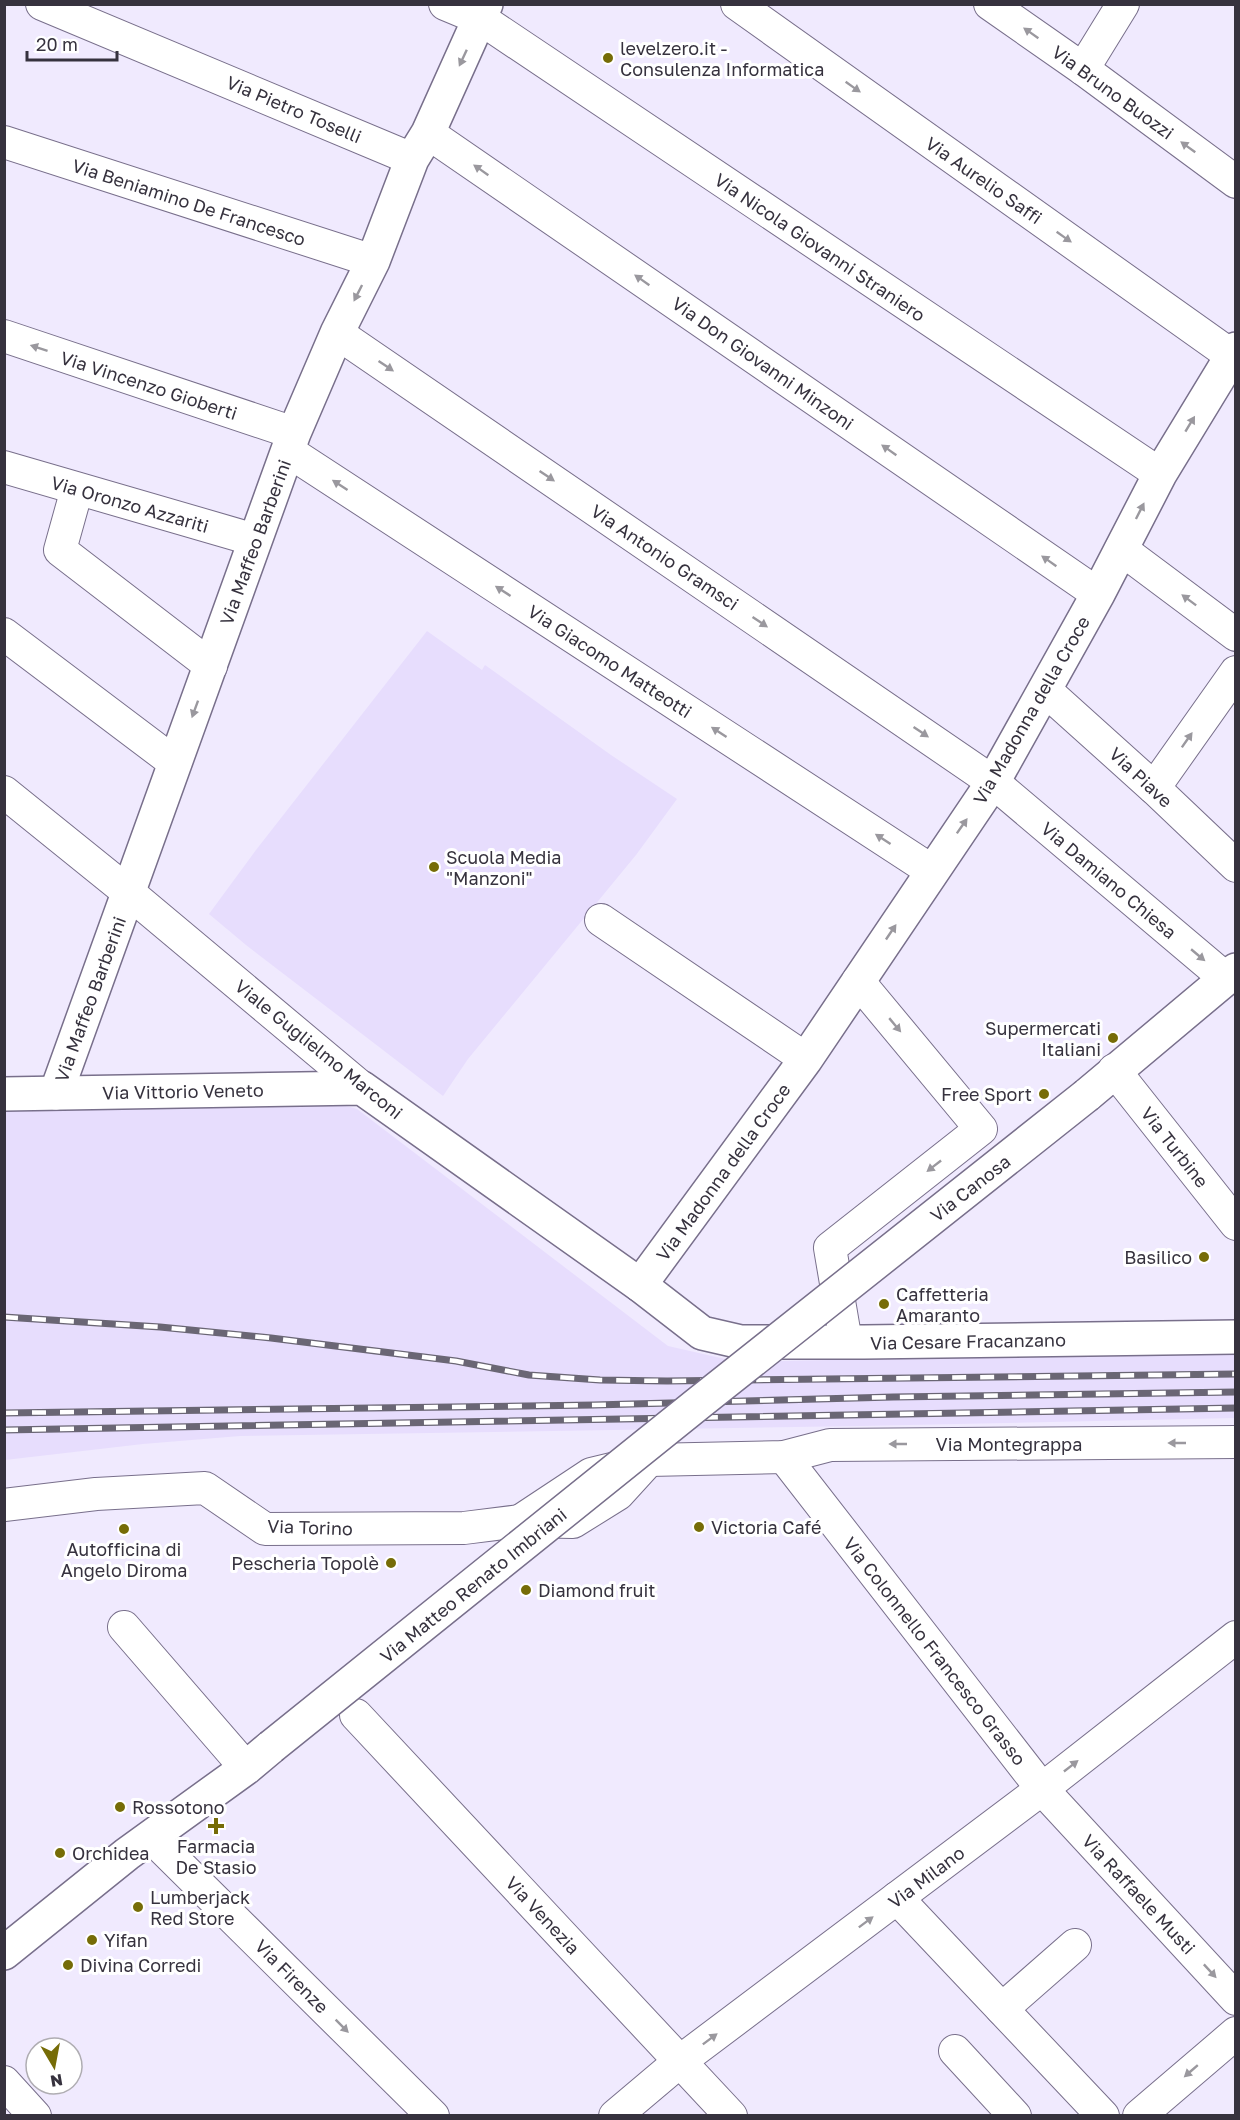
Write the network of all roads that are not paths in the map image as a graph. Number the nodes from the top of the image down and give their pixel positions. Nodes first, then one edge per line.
1 (42, 4) edge
2 (445, 4) edge
3 (737, 4) edge
4 (990, 4) edge
5 (1124, 4) edge
6 (483, 12) edge
7 (1083, 69) junction
8 (4, 142) edge
9 (420, 146) junction
10 (1236, 182) edge
11 (373, 261) junction
12 (338, 333) junction
13 (4, 336) edge
14 (1234, 351) edge
15 (291, 442) junction
16 (4, 467) edge
17 (1160, 474) junction
18 (77, 489) junction
19 (255, 540) junction
20 (1121, 549) junction
21 (1098, 594) junction
22 (4, 634) edge
23 (1236, 635) edge
24 (211, 666) junction
25 (1236, 672) edge
26 (1045, 690) junction
27 (175, 763) junction
28 (993, 782) junction
29 (1154, 788) junction
30 (4, 792) edge
31 (1236, 866) edge
32 (932, 871) junction
33 (128, 892) junction
34 (601, 920) dead end
35 (1230, 974) edge
36 (858, 981) junction
37 (806, 1059) junction
38 (1114, 1070) junction
39 (362, 1088) junction
40 (4, 1094) edge
41 (56, 1094) junction
42 (1236, 1224) edge
43 (640, 1285) junction
44 (702, 1333) joint
45 (1236, 1337) edge
46 (846, 1342) junction
47 (700, 1402) joint
48 (1236, 1442) edge
49 (784, 1457) junction
50 (4, 1505) edge
51 (124, 1627) dead end
52 (1236, 1637) edge
53 (356, 1714) dead end
54 (246, 1768) junction
55 (1042, 1789) junction
56 (151, 1837) junction
57 (897, 1899) junction
58 (1075, 1945) dead end
59 (4, 1953) edge
60 (1236, 1999) edge
61 (1002, 2009) junction
62 (1236, 2033) edge
63 (955, 2050) dead end
64 (679, 2062) junction
65 (4, 2082) edge
66 (35, 2115) edge
67 (433, 2115) edge
68 (615, 2115) edge
69 (730, 2115) edge
70 (1015, 2115) edge
71 (1103, 2115) edge
72 (1139, 2115) edge

1 - 9 street, Via Pietro Toselli
2 - 6 street, Via Nicola Giovanni Straniero
3 -> 14 street, Via Aurelio Saffi
7 -> 4 street, Via Bruno Buozzi
5 - 7 street
6 -> 9 street, Via Maffeo Barberini
6 - 17 street, Via Nicola Giovanni Straniero
10 -> 7 street, Via Bruno Buozzi
8 - 11 street, Via Beniamino De Francesco
9 - 11 street, Via Maffeo Barberini
21 -> 9 street, Via Don Giovanni Minzoni
11 -> 12 street, Via Maffeo Barberini
12 - 15 street, Via Maffeo Barberini
12 -> 28 street, Via Antonio Gramsci
15 -> 13 street, Via Vincenzo Gioberti
17 -> 14 street, Via Madonna della Croce
15 - 19 street, Via Maffeo Barberini
32 -> 15 street, Via Giacomo Matteotti
16 - 18 street, Via Oronzo Azzariti
20 -> 17 street, Via Madonna della Croce
18 - 19 street, Via Oronzo Azzariti
18 - 24 street
19 - 24 street, Via Maffeo Barberini
20 - 21 street, Via Madonna della Croce
23 -> 20 street
21 - 26 street, Via Madonna della Croce
22 - 27 street
24 -> 27 street, Via Maffeo Barberini
29 -> 25 street
26 - 28 street, Via Madonna della Croce
26 - 29 street, Via Piave
27 - 33 street, Via Maffeo Barberini
32 -> 28 street, Via Madonna della Croce
28 -> 35 street, Via Damiano Chiesa
29 - 31 street, Via Piave
30 - 33 street, Viale Guglielmo Marconi
36 -> 32 street, Via Madonna della Croce
33 - 39 street, Viale Guglielmo Marconi
33 - 41 street, Via Maffeo Barberini
34 - 37 street
35 - 38 street, Via Canosa
36 - 37 street, Via Madonna della Croce
36 -> 46 street
37 - 43 street, Via Madonna della Croce
38 - 42 street, Via Turbine
38 - 47 street, Via Canosa, bridge
39 - 41 street, Via Vittorio Veneto
39 - 43 street, Viale Guglielmo Marconi
40 - 41 street, Via Vittorio Veneto
43 - 44 street, Viale Guglielmo Marconi
44 - 46 street, Via Cesare Fracanzano
45 - 46 street, Via Cesare Fracanzano
47 - 54 street, Via Matteo Renato Imbriani, bridge
48 -> 49 street, Via Montegrappa
49 - 50 street, Via Torino
49 - 55 street, Via Colonnello Francesco Grasso
51 - 54 street
55 -> 52 street, Via Milano
53 - 64 street, Via Venezia
54 - 56 street, Via Matteo Renato Imbriani
55 - 57 street, Via Milano
55 -> 60 street, Via Raffaele Musti
56 - 59 street, Via Matteo Renato Imbriani
56 -> 67 street, Via Firenze
57 - 61 street
64 -> 57 street, Via Milano
58 - 61 street
61 - 71 street
62 -> 72 street
63 - 70 street
64 - 68 street, Via Milano
64 - 69 street, Via Venezia
65 - 66 street

